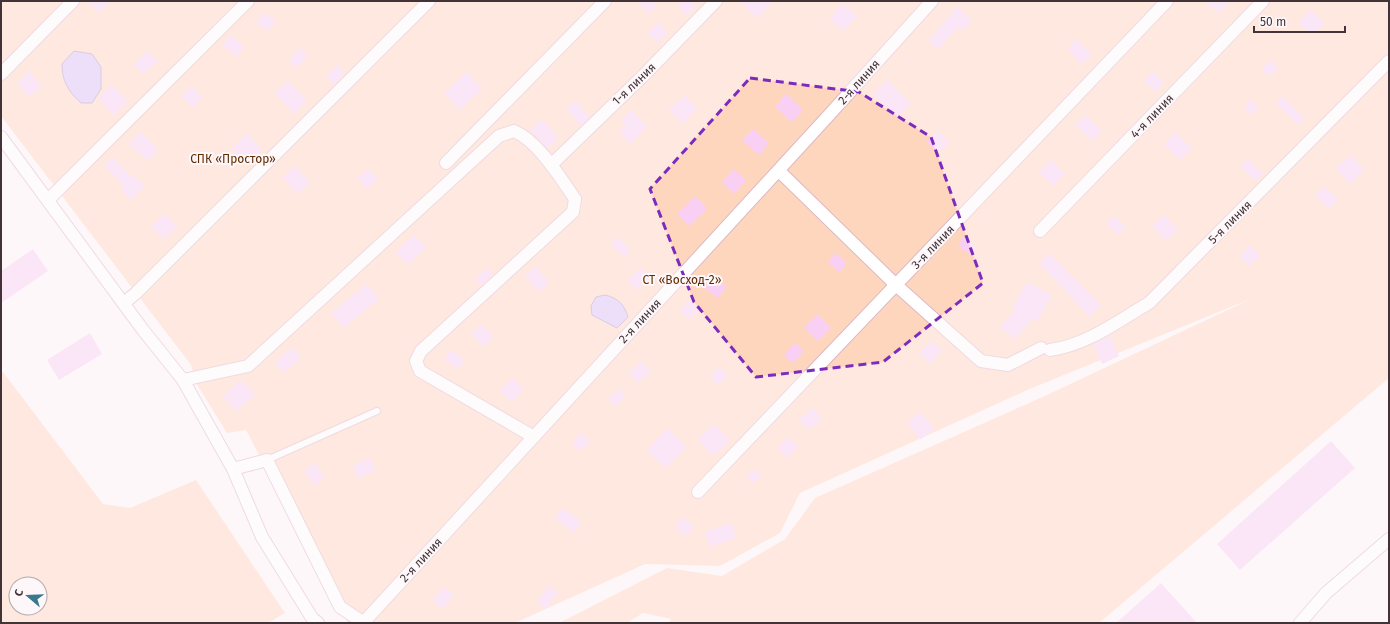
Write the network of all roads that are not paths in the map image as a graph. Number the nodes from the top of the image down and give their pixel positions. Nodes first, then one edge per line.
1 (73, 1) edge
2 (248, 1) edge
3 (429, 1) edge
4 (605, 1) edge
5 (716, 1) edge
6 (932, 1) edge
7 (1167, 1) edge
8 (1263, 1) edge
9 (1389, 61) edge
10 (1, 74) edge
11 (1, 137) edge
12 (446, 163) dead end
13 (551, 164) junction
14 (779, 170) junction
15 (48, 200) junction
16 (1040, 231) dead end
17 (896, 285) junction
18 (124, 303) junction
19 (183, 380) junction
20 (376, 411) dead end
21 (534, 437) junction
22 (267, 460) junction
23 (233, 469) junction
24 (698, 492) dead end
25 (1389, 539) edge
26 (318, 623) edge
27 (363, 623) edge
28 (1300, 623) edge

1 - 10 street
2 - 15 street
3 - 18 street
4 - 12 street
5 - 13 street, 1-я линия
6 - 14 street, 2-я линия
7 - 17 street, 3-я линия
8 - 16 street, 4-я линия
9 - 17 street, 5-я линия
11 - 15 street
13 - 19 street
13 - 21 street
14 - 17 street, 5-я линия
14 - 21 street, 2-я линия
15 - 18 street
17 - 24 street, 3-я линия
18 - 19 street
19 - 23 street
20 - 22 lane
21 - 27 street, 2-я линия
22 - 23 street
22 - 27 street
23 - 26 street
25 - 28 street

